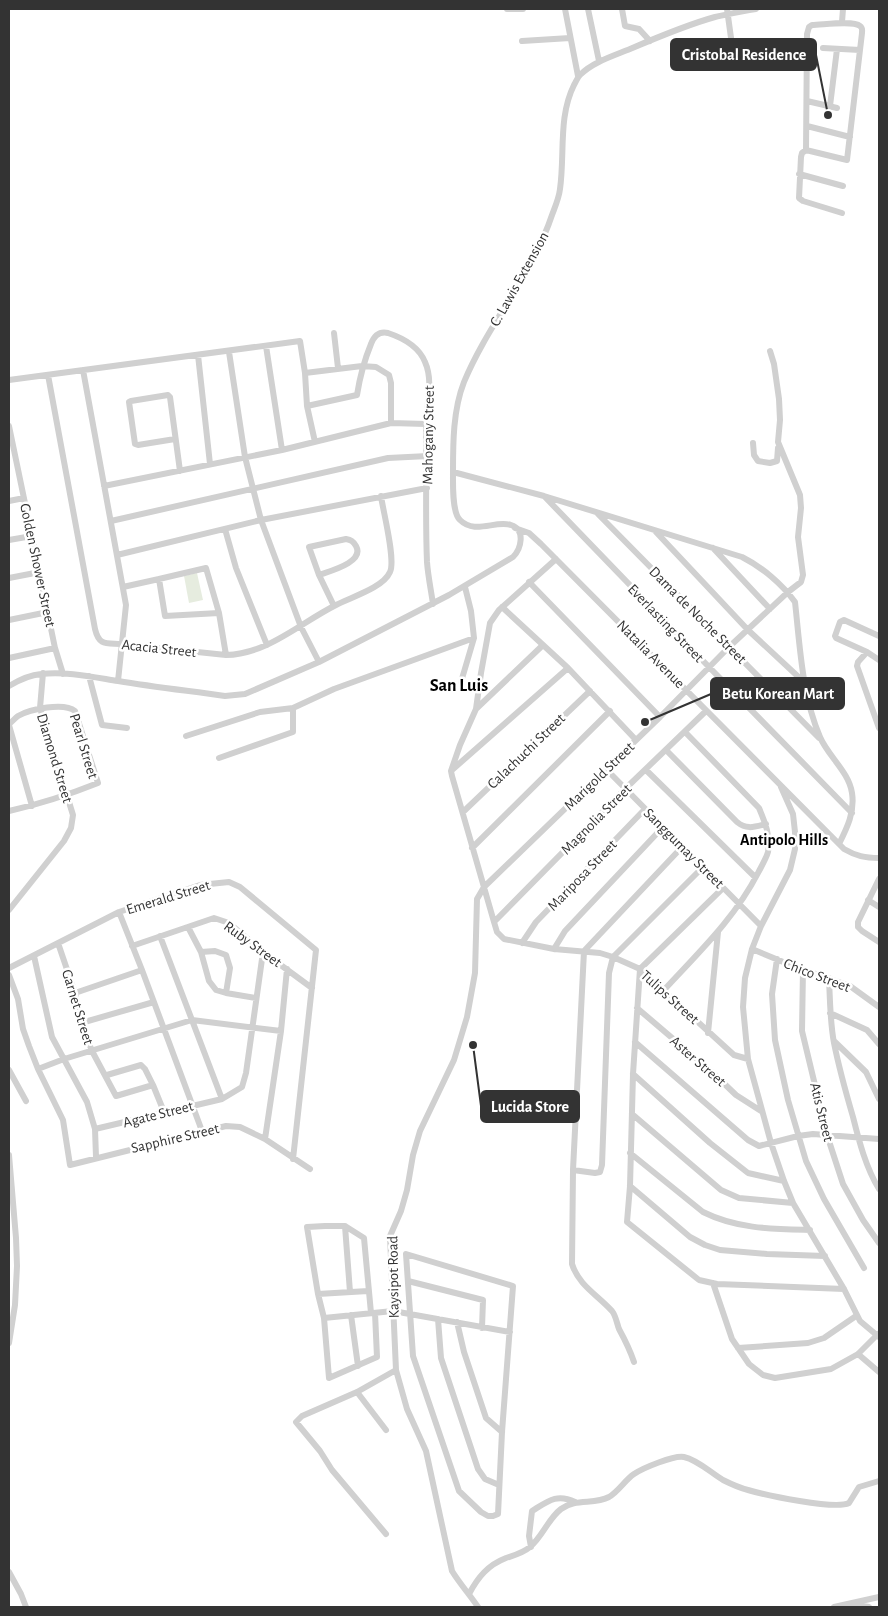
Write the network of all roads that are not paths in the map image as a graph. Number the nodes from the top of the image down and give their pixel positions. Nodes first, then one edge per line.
1 (507, 9) edge
2 (523, 9) edge
3 (565, 9) edge
4 (588, 9) edge
5 (622, 9) edge
6 (756, 9) edge
7 (843, 9) edge
8 (727, 12) edge
9 (842, 22) junction
10 (570, 38) junction
11 (522, 41) dead end
12 (650, 41) junction
13 (823, 48) dead end
14 (836, 49) junction
15 (860, 50) junction
16 (752, 58) dead end
17 (599, 62) junction
18 (578, 76) junction
19 (807, 101) junction
20 (807, 126) junction
21 (850, 137) junction
22 (806, 150) junction
23 (799, 174) junction
24 (843, 186) dead end
25 (842, 214) dead end
26 (334, 333) dead end
27 (266, 346) junction
28 (770, 351) dead end
29 (229, 352) junction
30 (198, 355) junction
31 (362, 366) junction
32 (338, 368) junction
33 (83, 370) junction
34 (305, 373) junction
35 (48, 375) junction
36 (9, 380) edge
37 (307, 406) junction
38 (391, 423) junction
39 (426, 424) junction
40 (9, 426) edge
41 (176, 438) junction
42 (315, 442) junction
43 (778, 442) junction
44 (753, 443) dead end
45 (282, 450) junction
46 (428, 456) junction
47 (244, 458) junction
48 (12, 459) edge
49 (210, 464) junction
50 (180, 471) junction
51 (453, 472) junction
52 (104, 486) junction
53 (427, 488) junction
54 (253, 490) junction
55 (381, 496) junction
56 (544, 496) junction
57 (24, 498) junction
58 (9, 501) edge
59 (597, 513) junction
60 (261, 520) junction
61 (110, 521) junction
62 (516, 528) junction
63 (225, 529) junction
64 (655, 531) junction
65 (32, 536) junction
66 (9, 540) edge
67 (712, 547) junction
68 (118, 555) junction
69 (556, 558) junction
70 (40, 572) junction
71 (319, 575) junction
72 (9, 578) edge
73 (160, 579) junction
74 (529, 582) junction
75 (123, 587) junction
76 (464, 587) junction
77 (788, 592) junction
78 (433, 604) junction
79 (334, 606) junction
80 (502, 607) junction
81 (770, 609) junction
82 (48, 612) junction
83 (219, 613) junction
84 (9, 620) edge
85 (301, 627) junction
86 (748, 630) junction
87 (879, 636) edge
88 (474, 638) junction
89 (121, 644) junction
90 (267, 645) junction
91 (543, 645) junction
92 (729, 647) junction
93 (55, 648) junction
94 (867, 652) junction
95 (226, 656) junction
96 (9, 658) edge
97 (879, 660) edge
98 (319, 662) junction
99 (709, 667) junction
100 (568, 668) junction
101 (43, 674) junction
102 (63, 674) junction
103 (88, 676) junction
104 (118, 681) junction
105 (461, 682) dead end
106 (805, 683) junction
107 (9, 686) edge
108 (590, 690) junction
109 (686, 690) junction
110 (40, 708) junction
111 (293, 708) junction
112 (476, 709) junction
113 (610, 711) junction
114 (706, 711) junction
115 (660, 717) junction
116 (9, 725) edge
117 (127, 728) dead end
118 (879, 728) edge
119 (685, 732) junction
120 (186, 736) dead end
121 (821, 739) junction
122 (636, 740) junction
123 (666, 750) junction
124 (219, 758) dead end
125 (606, 769) junction
126 (646, 770) junction
127 (452, 771) junction
128 (781, 787) junction
129 (625, 789) junction
130 (67, 795) junction
131 (32, 806) junction
132 (645, 809) junction
133 (9, 811) edge
134 (463, 812) junction
135 (852, 812) junction
136 (766, 824) junction
137 (663, 827) junction
138 (839, 844) junction
139 (682, 846) junction
140 (472, 848) junction
141 (879, 858) edge
142 (703, 867) junction
143 (756, 877) junction
144 (879, 879) edge
145 (484, 887) junction
146 (723, 888) junction
147 (868, 900) junction
148 (740, 904) junction
149 (879, 907) edge
150 (9, 910) edge
151 (119, 912) junction
152 (494, 922) junction
153 (761, 926) junction
154 (188, 927) junction
155 (718, 932) junction
156 (160, 936) junction
157 (879, 942) edge
158 (58, 943) junction
159 (522, 944) junction
160 (132, 946) junction
161 (554, 949) junction
162 (752, 949) junction
163 (584, 951) junction
164 (201, 952) junction
165 (263, 952) junction
166 (34, 956) junction
167 (613, 956) junction
168 (777, 959) junction
169 (9, 968) edge
170 (287, 969) junction
171 (640, 969) junction
172 (803, 969) junction
173 (142, 970) junction
174 (9, 975) edge
175 (829, 978) junction
176 (312, 988) junction
177 (664, 990) junction
178 (75, 993) junction
179 (226, 993) junction
180 (256, 998) junction
181 (154, 1002) junction
182 (879, 1007) edge
183 (637, 1008) junction
184 (830, 1013) junction
185 (192, 1020) junction
186 (82, 1023) junction
187 (253, 1027) junction
188 (164, 1029) junction
189 (281, 1031) junction
190 (708, 1033) junction
191 (834, 1041) junction
192 (635, 1042) junction
193 (879, 1044) edge
194 (92, 1051) junction
195 (64, 1059) junction
196 (748, 1059) junction
197 (38, 1069) junction
198 (9, 1070) edge
199 (633, 1074) junction
200 (106, 1076) junction
201 (153, 1085) junction
202 (222, 1099) junction
203 (879, 1099) edge
204 (26, 1101) dead end
205 (192, 1105) junction
206 (761, 1111) junction
207 (164, 1112) junction
208 (632, 1114) junction
209 (95, 1129) junction
210 (202, 1131) junction
211 (827, 1135) junction
212 (798, 1136) junction
213 (858, 1138) junction
214 (265, 1139) junction
215 (879, 1139) edge
216 (771, 1143) junction
217 (630, 1153) junction
218 (9, 1155) edge
219 (96, 1157) junction
220 (293, 1159) junction
221 (310, 1169) dead end
222 (573, 1170) junction
223 (784, 1181) junction
224 (630, 1186) junction
225 (879, 1189) edge
226 (793, 1203) junction
227 (345, 1226) junction
228 (810, 1230) junction
229 (879, 1243) edge
230 (825, 1256) junction
231 (864, 1268) dead end
232 (408, 1281) junction
233 (713, 1283) junction
234 (844, 1289) junction
235 (368, 1291) junction
236 (350, 1292) junction
237 (318, 1294) junction
238 (393, 1311) junction
239 (373, 1313) junction
240 (409, 1314) junction
241 (351, 1316) junction
242 (856, 1316) junction
243 (324, 1318) junction
244 (438, 1319) junction
245 (457, 1322) junction
246 (482, 1328) junction
247 (510, 1332) junction
248 (878, 1335) edge
249 (9, 1343) edge
250 (738, 1348) junction
251 (858, 1354) junction
252 (634, 1362) dead end
253 (358, 1366) junction
254 (396, 1370) junction
255 (879, 1372) edge
256 (357, 1392) junction
257 (386, 1430) dead end
258 (502, 1432) junction
259 (879, 1481) edge
260 (498, 1485) junction
261 (575, 1502) junction
262 (386, 1534) dead end
263 (530, 1547) junction
264 (9, 1572) edge
265 (469, 1594) junction
266 (879, 1598) edge
267 (850, 1604) junction
268 (26, 1607) edge
269 (478, 1607) edge
270 (834, 1607) edge
271 (869, 1607) edge

1 - 2 street
3 - 10 street
4 - 17 street
5 - 12 street
6 - 8 street
7 - 9 street
8 - 12 street
8 - 16 street
9 - 15 street
9 - 19 street
10 - 11 street
10 - 18 street
12 - 17 street
13 - 14 street
14 - 15 street
14 - 19 street
15 - 21 street
17 - 18 street
18 - 51 street, C. Lawis Extension
19 - 20 street
20 - 21 street
20 - 22 street
21 - 22 street
22 - 23 street
23 - 24 street
23 - 25 street
26 - 32 street
27 - 29 street
27 - 34 street
27 - 45 street
28 - 43 street
29 - 30 street
29 - 47 street
30 - 33 street
30 - 49 street
31 - 32 street
31 - 37 street
31 - 38 street
31 - 39 street, Mahogany Street
32 - 34 street
33 - 35 street
33 - 52 street
34 - 37 street
35 - 36 street
35 - 89 street, Acacia Street
37 - 42 street
38 - 39 street
38 - 42 street
39 - 46 street, Mahogany Street
40 - 48 street, Golden Shower Street
41 - 41 street
41 - 50 street
42 - 45 street
43 - 44 street
43 - 77 street, Marigold Street
45 - 47 street
46 - 53 street, Mahogany Street
46 - 54 street
47 - 49 street
47 - 54 street
48 - 57 street, Golden Shower Street
49 - 50 street
50 - 52 street
51 - 56 street
51 - 62 street, C. Lawis Extension
52 - 61 street
53 - 55 street
53 - 78 street, Mahogany Street
54 - 60 street
54 - 61 street
55 - 60 street
55 - 79 street, Acacia Street
56 - 59 street
56 - 99 street, Everlasting Street
57 - 58 street
57 - 65 street, Golden Shower Street
59 - 64 street
59 - 92 street, Dama de Noche Street
60 - 63 street
60 - 85 street
61 - 68 street
62 - 69 street, Natalia Avenue
62 - 76 street
63 - 68 street
63 - 90 street
64 - 67 street
64 - 86 street
65 - 66 street
65 - 70 street, Golden Shower Street
67 - 77 street
67 - 81 street
68 - 75 street
69 - 74 street
69 - 109 street, Natalia Avenue
70 - 72 street
70 - 82 street, Golden Shower Street
71 - 71 street
71 - 79 street
73 - 75 street
73 - 83 street
73 - 83 street
74 - 80 street
74 - 115 street
75 - 89 street
76 - 78 street
76 - 88 street
77 - 81 street, Marigold Street
77 - 106 street
78 - 98 street
79 - 85 street, Acacia Street
80 - 91 street
80 - 112 street
81 - 86 street, Marigold Street
82 - 84 street
82 - 93 street, Golden Shower Street
83 - 95 street
85 - 90 street, Acacia Street
85 - 98 street
86 - 92 street, Marigold Street
86 - 106 street
87 - 94 street
88 - 105 street
88 - 111 street
89 - 95 street, Acacia Street
89 - 104 street
90 - 95 street, Acacia Street
91 - 100 street
91 - 112 street
92 - 99 street, Marigold Street
92 - 121 street, Dama de Noche Street
93 - 96 street
93 - 102 street, Golden Shower Street
94 - 97 street
94 - 118 street
98 - 104 street
99 - 109 street, Marigold Street
99 - 135 street, Everlasting Street
100 - 108 street
100 - 127 street
101 - 102 street
101 - 107 street
101 - 110 street, Diamond Street
102 - 103 street
103 - 104 street
103 - 117 street
106 - 121 street
108 - 113 street
108 - 134 street, Calachuchi Street
109 - 114 street, Natalia Avenue
109 - 115 street, Marigold Street
110 - 116 street, Pearl Street
110 - 130 street, Diamond Street
110 - 130 street, Pearl Street
111 - 120 street
111 - 124 street
112 - 127 street
113 - 122 street
113 - 140 street
114 - 119 street, Magnolia Street
114 - 128 street, Natalia Avenue
115 - 122 street, Marigold Street
116 - 131 street, Pearl Street
119 - 123 street, Magnolia Street
119 - 136 street
121 - 135 street
122 - 125 street, Marigold Street
123 - 126 street, Magnolia Street
123 - 136 street
125 - 129 street, Sanggumay Street
125 - 145 street, Marigold Street
126 - 129 street, Magnolia Street
126 - 143 street
127 - 134 street
128 - 138 street, Natalia Avenue
128 - 153 street
129 - 132 street, Sanggumay Street
129 - 152 street, Magnolia Street
130 - 131 street, Pearl Street
130 - 150 street, Diamond Street
131 - 133 street, Pearl Street
132 - 137 street, Sanggumay Street
132 - 159 street, Mariposa Street
134 - 140 street
135 - 138 street
136 - 143 street
137 - 139 street, Sanggumay Street
137 - 161 street
138 - 141 street, Natalia Avenue
139 - 142 street, Sanggumay Street
139 - 163 street
140 - 145 street
142 - 146 street, Sanggumay Street
142 - 167 street
143 - 148 street
144 - 147 street
145 - 152 street
145 - 238 street, Kaysipot Road
146 - 148 street, Sanggumay Street
146 - 171 street
147 - 149 street
147 - 157 street
148 - 153 street, Sanggumay Street
148 - 155 street
151 - 158 street, Emerald Street
151 - 160 street
151 - 176 street, Emerald Street
152 - 159 street, Tulips Street
153 - 162 street
154 - 156 street, Ruby Street
154 - 164 street
154 - 165 street, Ruby Street
155 - 177 street
155 - 190 street
156 - 160 street, Ruby Street
156 - 185 street
158 - 166 street, Emerald Street
158 - 178 street, Garnet Street
159 - 161 street, Tulips Street
160 - 173 street
161 - 163 street, Tulips Street
162 - 168 street, Chico Street
162 - 196 street
163 - 167 street, Tulips Street
163 - 222 street
164 - 179 street
164 - 179 street
165 - 170 street, Ruby Street
165 - 180 street
166 - 169 street, Emerald Street
166 - 195 street
167 - 171 street, Tulips Street
167 - 222 street
168 - 172 street, Chico Street
168 - 212 street
170 - 176 street, Ruby Street
170 - 189 street
171 - 177 street, Tulips Street
171 - 183 street
172 - 175 street, Chico Street
172 - 211 street, Atis Street
173 - 178 street
173 - 181 street
174 - 197 street, Sapphire Street
175 - 182 street, Chico Street
175 - 184 street
176 - 220 street
177 - 190 street, Tulips Street
178 - 186 street, Garnet Street
179 - 180 street
180 - 187 street
181 - 186 street
181 - 188 street
183 - 192 street
183 - 206 street, Aster Street
184 - 191 street
184 - 193 street
185 - 187 street
185 - 188 street
185 - 202 street
186 - 194 street, Garnet Street
187 - 189 street
187 - 202 street
188 - 194 street
188 - 205 street
189 - 214 street
190 - 196 street, Tulips Street
191 - 203 street
191 - 213 street
192 - 199 street
192 - 216 street
194 - 195 street
194 - 200 street, Garnet Street
195 - 197 street
195 - 209 street
196 - 206 street
197 - 219 street, Sapphire Street
198 - 204 street
199 - 208 street
199 - 223 street
200 - 201 street
200 - 201 street, Garnet Street
201 - 207 street
202 - 205 street, Agate Street
205 - 207 street, Agate Street
205 - 210 street
206 - 216 street
207 - 209 street, Agate Street
208 - 217 street
208 - 226 street
209 - 219 street
210 - 214 street, Sapphire Street
210 - 219 street, Sapphire Street
211 - 212 street
211 - 213 street
211 - 229 street, Atis Street
212 - 216 street
212 - 231 street
213 - 215 street
213 - 225 street
214 - 220 street, Sapphire Street
216 - 223 street
217 - 224 street
217 - 228 street
218 - 249 street
220 - 221 street, Sapphire Street
222 - 252 street
223 - 226 street
224 - 230 street
224 - 233 street
226 - 228 street
227 - 235 street
227 - 236 street
227 - 237 street
228 - 230 street
230 - 234 street
232 - 240 street
232 - 246 street
232 - 247 street
233 - 234 street
233 - 250 street
234 - 242 street
235 - 236 street
235 - 239 street
236 - 237 street
237 - 243 street
238 - 239 street
238 - 240 street
238 - 254 street, Kaysipot Road
239 - 241 street
239 - 253 street
240 - 244 street
240 - 260 street
241 - 243 street
241 - 253 street
242 - 248 street
242 - 250 street
243 - 253 street
244 - 245 street
244 - 260 street
245 - 246 street
245 - 258 street
246 - 247 street
247 - 258 street
248 - 251 street
250 - 251 street
251 - 255 street
254 - 256 street
254 - 265 street, Kaysipot Road
256 - 257 street
256 - 262 street
258 - 260 street
259 - 261 street
261 - 263 street
261 - 263 street
263 - 265 street
264 - 268 street
265 - 269 street, Kaysipot Road
266 - 267 street
267 - 270 street
267 - 271 street

